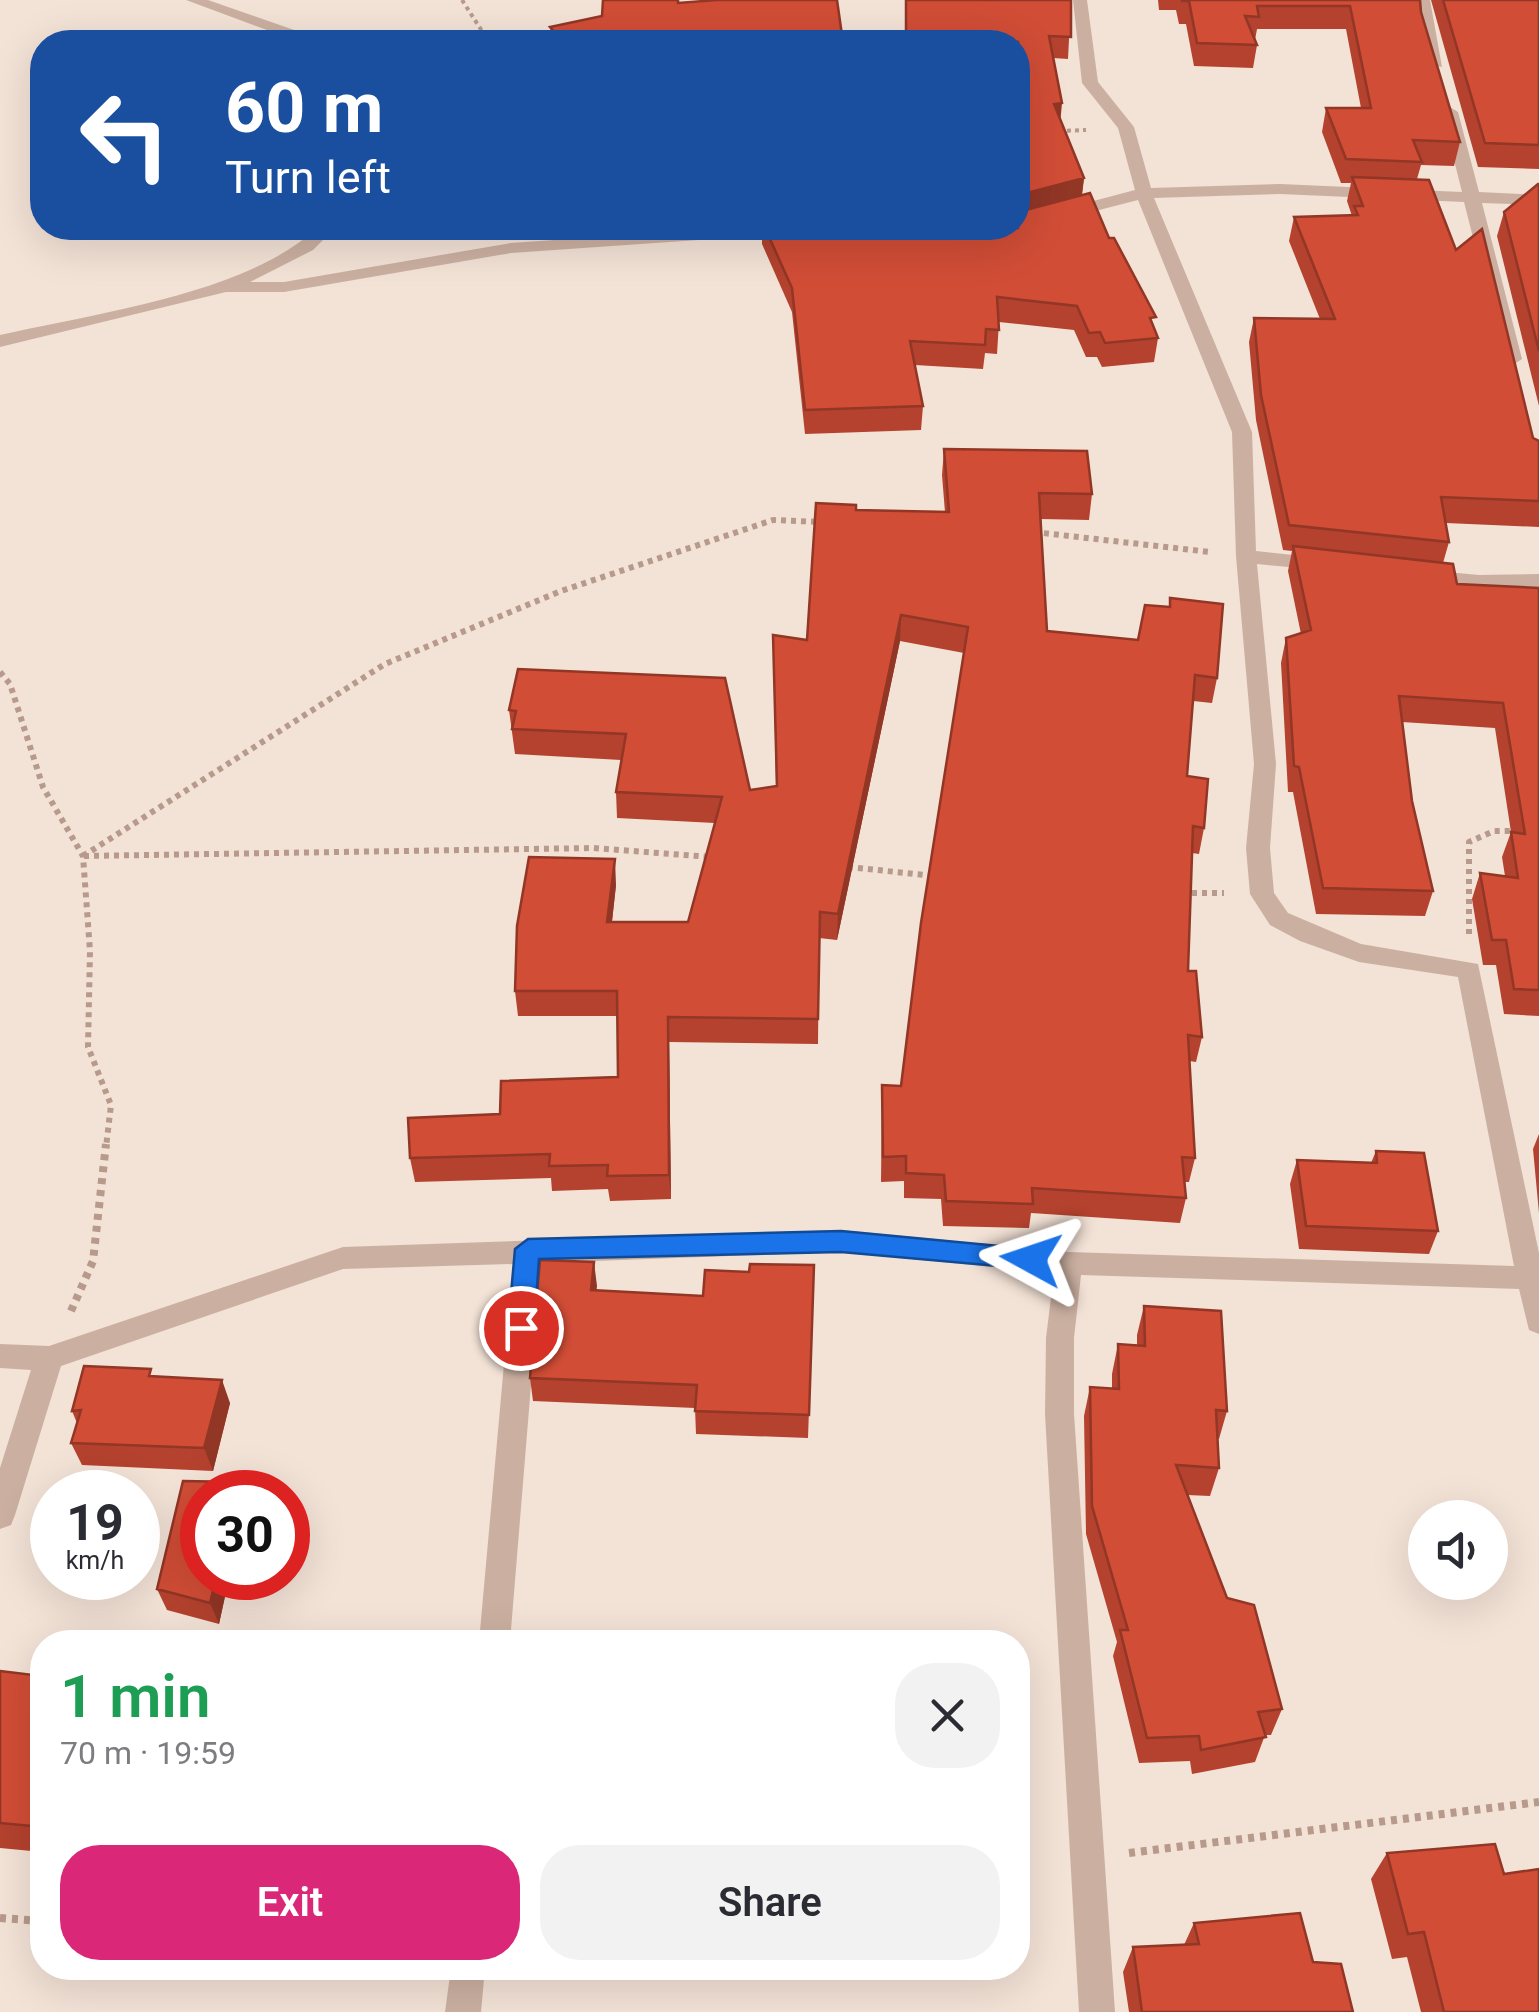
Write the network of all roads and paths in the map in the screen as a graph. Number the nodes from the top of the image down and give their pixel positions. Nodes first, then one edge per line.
1 (193, 0) edge
2 (462, 0) edge
3 (1080, 0) edge
4 (1424, 0) edge
5 (280, 30) edge
6 (481, 30) edge
7 (1126, 127) junction
8 (1054, 132) edge
9 (1144, 193) junction
10 (1475, 198) junction
11 (1539, 200) edge
12 (1030, 223) edge
13 (313, 240) edge
14 (627, 240) edge
15 (226, 286) junction
16 (0, 341) edge
17 (1517, 379) edge
18 (829, 523) edge
19 (1016, 532) edge
20 (1246, 556) junction
21 (1343, 567) edge
22 (1401, 574) edge
23 (1539, 581) edge
24 (0, 672) edge
25 (1524, 831) edge
26 (83, 856) junction
27 (731, 858) edge
28 (830, 866) edge
29 (942, 877) edge
30 (1168, 893) edge
31 (1262, 894) junction
32 (1469, 970) junction
33 (528, 1249) junction
34 (1069, 1262) junction
35 (1530, 1278) junction
36 (1539, 1322) edge
37 (0, 1356) edge
38 (49, 1358) junction
39 (0, 1516) edge
40 (496, 1630) edge
41 (1539, 1802) edge
42 (1083, 1859) junction
43 (0, 1918) edge
44 (30, 1920) edge
45 (467, 1980) edge
46 (464, 2012) edge
47 (1097, 2012) edge

1 - 5 street
2 - 6 path
3 - 7 street
4 - 10 street
7 - 8 path
7 - 9 street
9 - 10 street
9 - 12 street
9 - 20 street
10 - 11 street
10 - 17 street
13 - 15 street
14 - 15 street
15 - 16 street
18 - 26 path
19 - 20 path
20 - 21 street
20 - 31 street
22 - 23 street
24 - 26 path
25 - 32 path
26 - 27 path
26 - 38 path
28 - 29 path
30 - 31 path
31 - 32 street
32 - 35 street
33 - 34 street
33 - 38 street
33 - 40 street
34 - 35 street
34 - 42 street
35 - 36 street
37 - 38 street
38 - 39 street
41 - 42 path
42 - 47 street
43 - 44 path
45 - 46 street

